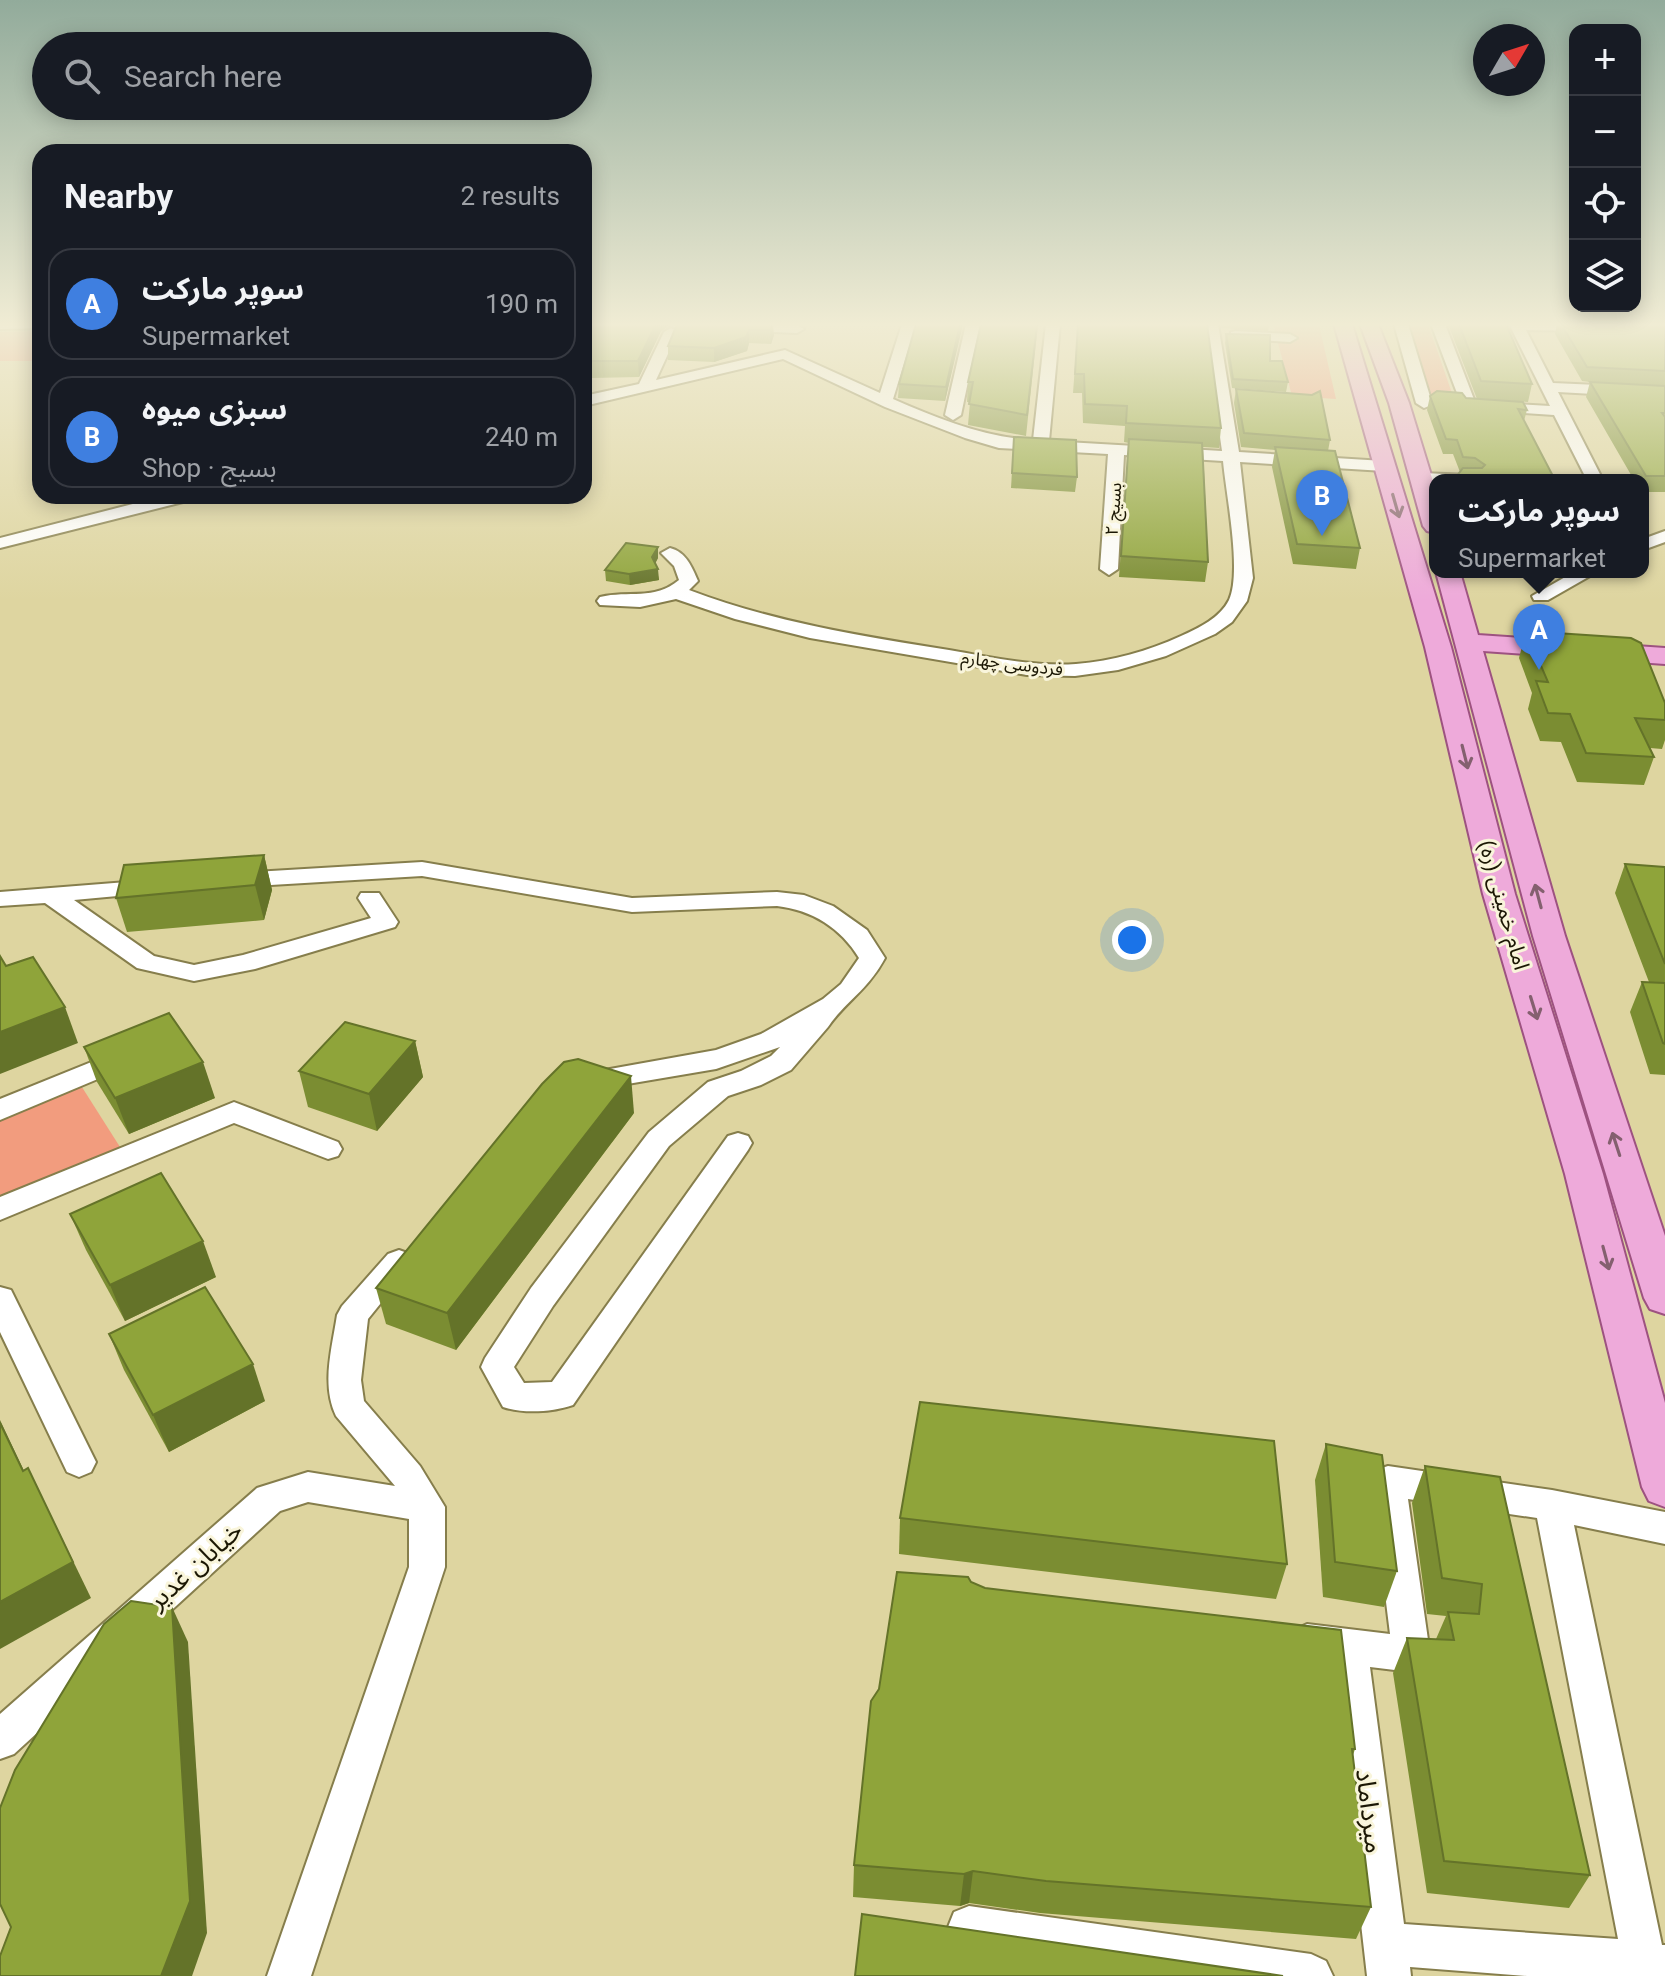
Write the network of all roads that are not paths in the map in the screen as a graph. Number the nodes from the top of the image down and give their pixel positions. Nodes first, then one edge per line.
1 (920, 416) edge
2 (1044, 416) edge
3 (1230, 416) edge
4 (1370, 416) edge
5 (1403, 416) edge
6 (1563, 416) edge
7 (1041, 445) junction
8 (1116, 450) junction
9 (1231, 457) junction
10 (1384, 466) junction
11 (1592, 474) edge
12 (1422, 478) junction
13 (1429, 478) edge
14 (120, 504) edge
15 (154, 504) edge
16 (1429, 504) edge
17 (0, 527) edge
18 (0, 543) edge
19 (670, 553) dead end
20 (1109, 569) dead end
21 (1450, 578) edge
22 (1576, 578) edge
23 (676, 592) junction
24 (1541, 596) dead end
25 (607, 601) dead end
26 (1468, 642) junction
27 (1665, 656) edge
28 (204, 883) edge
29 (173, 885) edge
30 (50, 895) junction
31 (370, 898) dead end
32 (0, 899) edge
33 (834, 1003) junction
34 (135, 1053) edge
35 (558, 1087) edge
36 (0, 1110) edge
37 (738, 1143) dead end
38 (328, 1149) dead end
39 (0, 1209) edge
40 (414, 1245) edge
41 (1665, 1298) edge
42 (0, 1299) edge
43 (79, 1462) dead end
44 (1665, 1487) edge
45 (1552, 1505) junction
46 (427, 1507) junction
47 (1665, 1528) edge
48 (1272, 1637) edge
49 (1348, 1647) junction
50 (0, 1740) edge
51 (969, 1927) edge
52 (1388, 1960) edge
53 (1654, 1965) edge
54 (289, 1976) edge
55 (1311, 1976) edge

1 - 7 street
2 - 7 street
3 - 9 street
4 - 10 main road, امام خمینی (ره)
5 - 12 main road
6 - 11 street
7 - 8 street
8 - 9 street
8 - 20 street, بسیج ۲
9 - 10 street
9 - 23 street, فردوسی چهارم
10 -> 44 main road, امام خمینی (ره)
12 - 13 street
12 - 16 main road
14 - 17 street
15 - 18 street
19 - 23 street
21 - 26 main road, امام خمینی (ره)
22 - 24 street
23 - 25 street
26 - 27 main road
41 -> 26 main road, امام خمینی (ره)
28 - 33 street
29 - 30 street
30 - 31 street
30 - 32 street
33 - 35 street
33 - 37 street
34 - 36 street
38 - 39 street
40 - 46 street
42 - 43 street
45 - 47 street
45 - 49 street
45 - 53 street
46 - 50 street, خیابان غدیر
46 - 54 street
48 - 49 street
49 - 52 street, میرداماد
51 - 55 street
52 - 53 street

